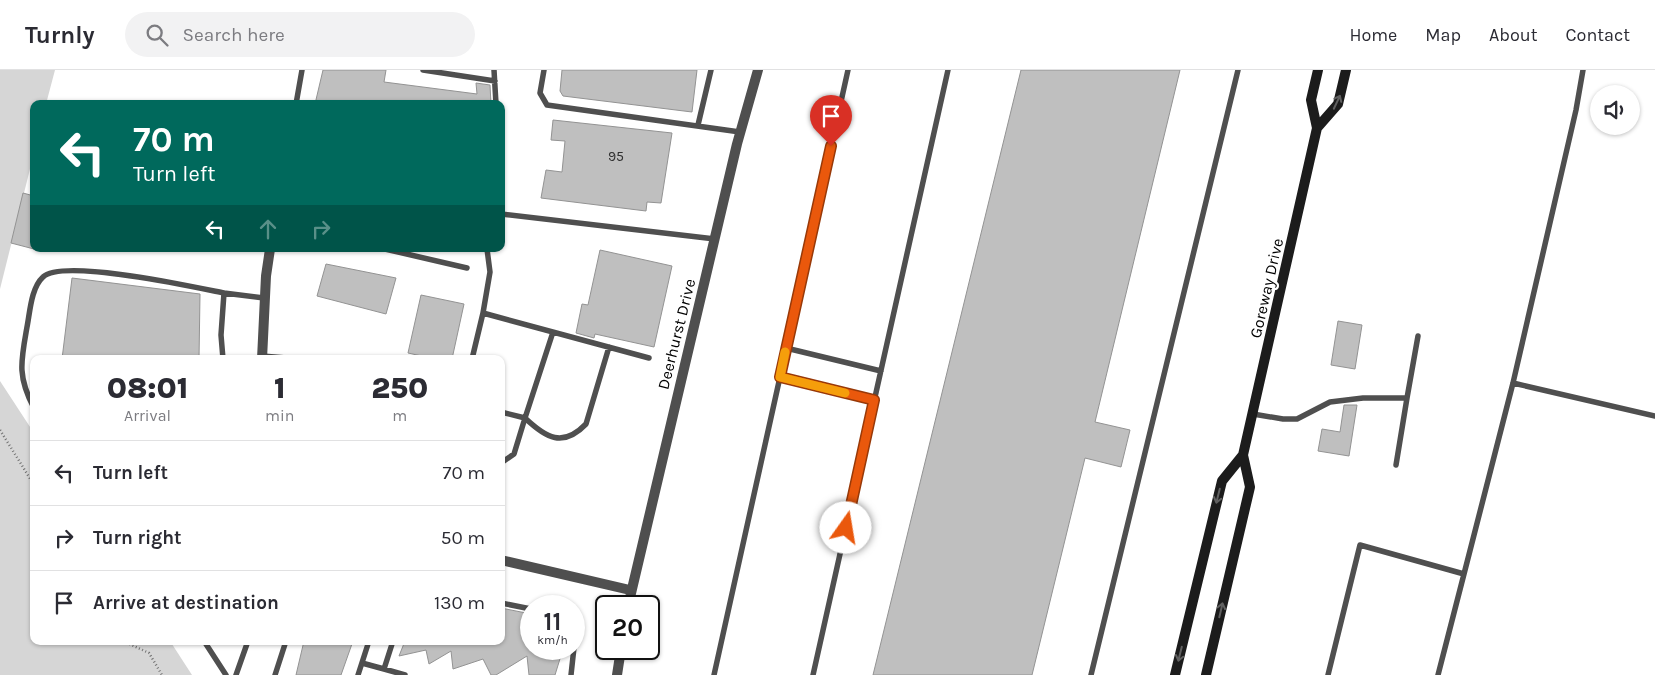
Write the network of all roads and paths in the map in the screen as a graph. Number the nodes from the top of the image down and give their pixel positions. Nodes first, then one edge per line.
1 (302, 70) edge
2 (423, 70) edge
3 (494, 70) edge
4 (544, 70) edge
5 (711, 70) edge
6 (758, 70) edge
7 (848, 70) edge
8 (948, 70) edge
9 (1238, 70) edge
10 (1318, 70) edge
11 (1346, 70) edge
12 (1583, 70) edge
13 (495, 80) junction
14 (297, 100) edge
15 (496, 100) edge
16 (698, 125) junction
17 (1317, 128) junction
18 (740, 132) junction
19 (505, 214) edge
20 (715, 239) junction
21 (270, 252) edge
22 (398, 252) edge
23 (487, 252) edge
24 (467, 268) dead end
25 (224, 293) junction
26 (264, 298) junction
27 (483, 313) junction
28 (553, 332) junction
29 (1418, 336) dead end
30 (609, 347) junction
31 (786, 348) junction
32 (223, 355) edge
33 (262, 355) edge
34 (473, 355) edge
35 (649, 358) dead end
36 (881, 371) junction
37 (780, 377) junction
38 (1513, 383) junction
39 (1407, 398) junction
40 (30, 399) edge
41 (874, 400) junction
42 (505, 413) edge
43 (1252, 414) junction
44 (1655, 416) edge
45 (525, 418) junction
46 (0, 430) edge
47 (1243, 455) junction
48 (505, 460) edge
49 (1396, 466) dead end
50 (30, 479) edge
51 (505, 561) edge
52 (1464, 574) junction
53 (630, 590) junction
54 (629, 595) edge
55 (505, 605) edge
56 (520, 607) edge
57 (132, 645) edge
58 (207, 645) edge
59 (247, 645) edge
60 (285, 645) edge
61 (368, 645) edge
62 (392, 645) edge
63 (573, 660) edge
64 (619, 660) edge
65 (362, 664) junction
66 (384, 669) junction
67 (162, 675) edge
68 (226, 675) edge
69 (236, 675) edge
70 (275, 675) edge
71 (358, 675) edge
72 (405, 675) edge
73 (571, 675) edge
74 (617, 675) edge
75 (714, 675) edge
76 (813, 675) edge
77 (1091, 675) edge
78 (1175, 675) edge
79 (1206, 675) edge
80 (1328, 675) edge
81 (1438, 675) edge

1 - 14 lane
2 - 13 lane
3 - 13 lane
4 - 16 lane
5 - 16 lane
6 - 18 street, Deerhurst Drive
7 - 31 lane
8 - 36 lane
9 - 77 lane
10 - 17 main road, Goreway Drive
17 -> 11 main road, Goreway Drive
12 - 38 lane
13 - 15 lane
16 - 18 lane
17 - 43 main road, Goreway Drive
18 - 20 street, Deerhurst Drive
19 - 20 lane
20 - 53 street, Deerhurst Drive
21 - 26 street
22 - 24 lane
23 - 27 lane
25 - 26 lane
25 - 32 lane
25 - 40 lane
26 - 33 street
27 - 28 lane
27 - 34 lane
28 - 30 lane
28 - 45 lane
29 - 39 lane
30 - 35 lane
30 - 45 lane
31 - 36 lane
31 - 37 lane
36 - 41 lane
37 - 41 lane
37 - 75 lane
38 - 44 lane
38 - 52 lane
39 - 43 lane
39 - 49 lane
41 - 76 lane
42 - 45 lane
43 - 47 main road, Goreway Drive
45 - 48 lane
46 - 50 path
47 -> 78 main road, Goreway Drive
79 -> 47 main road, Goreway Drive
51 - 53 street
52 - 80 lane
52 - 81 lane
53 - 54 street, Deerhurst Drive
55 - 56 lane
57 - 67 path
58 - 68 lane
59 - 69 lane
60 - 70 lane
61 - 65 lane
62 - 66 lane
63 - 73 lane
64 - 74 street
65 - 66 lane
65 - 71 lane
66 - 72 lane

